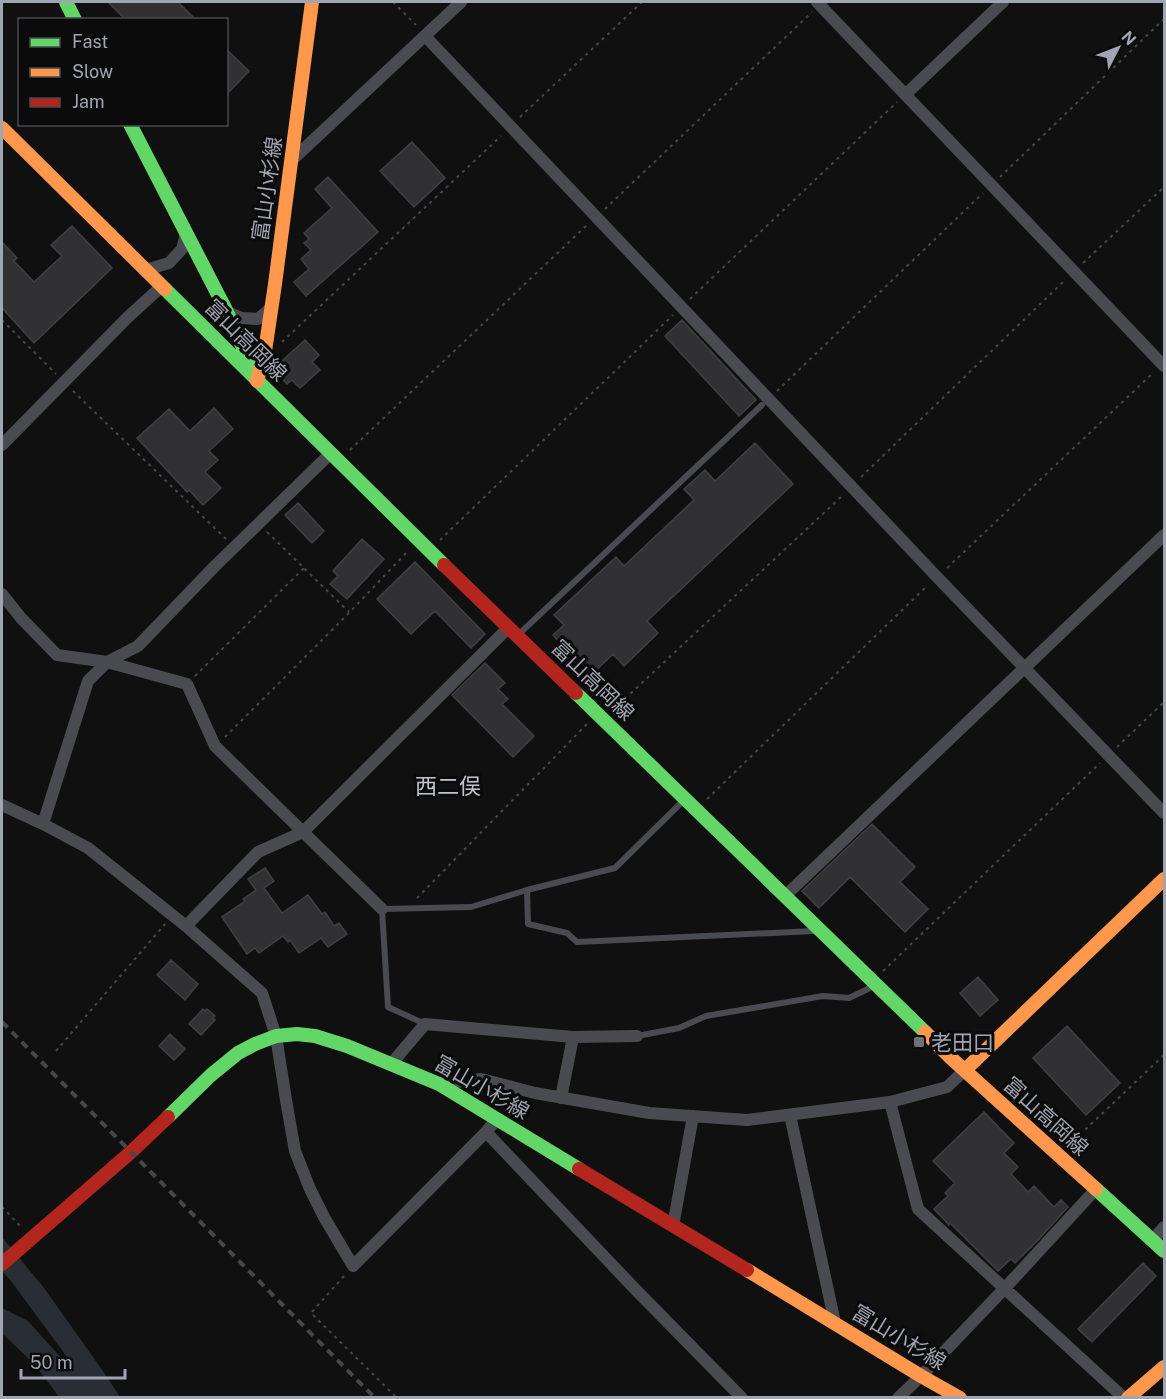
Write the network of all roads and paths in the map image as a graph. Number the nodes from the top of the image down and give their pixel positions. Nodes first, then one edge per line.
1 (66, 2) edge
2 (312, 2) edge
3 (393, 2) edge
4 (461, 2) edge
5 (642, 2) edge
6 (1003, 2) edge
7 (819, 3) edge
8 (74, 18) edge
9 (1164, 19) edge
10 (425, 35) junction
11 (906, 94) junction
12 (131, 126) edge
13 (510, 126) junction
14 (2, 128) edge
15 (292, 160) junction
16 (992, 184) junction
17 (1164, 187) edge
18 (596, 217) junction
19 (186, 234) junction
20 (145, 270) junction
21 (1074, 271) junction
22 (162, 286) junction
23 (272, 307) junction
24 (681, 308) junction
25 (227, 312) junction
26 (2, 320) edge
27 (265, 351) junction
28 (1163, 365) edge
29 (257, 381) junction
30 (64, 382) junction
31 (765, 402) junction
32 (2, 445) edge
33 (335, 457) junction
34 (851, 487) junction
35 (259, 523) junction
36 (1164, 535) edge
37 (418, 540) junction
38 (234, 548) junction
39 (429, 550) junction
40 (304, 568) junction
41 (936, 577) junction
42 (2, 598) edge
43 (349, 612) junction
44 (513, 631) junction
45 (107, 662) junction
46 (1024, 668) junction
47 (187, 684) junction
48 (1164, 702) edge
49 (601, 716) junction
50 (215, 746) junction
51 (1109, 755) junction
52 (685, 799) junction
53 (2, 805) edge
54 (696, 810) junction
55 (1164, 813) edge
56 (43, 824) junction
57 (303, 831) junction
58 (1164, 879) edge
59 (526, 890) junction
60 (785, 896) junction
61 (382, 909) junction
62 (407, 909) junction
63 (173, 915) junction
64 (186, 926) junction
65 (820, 931) junction
66 (874, 983) junction
67 (425, 1024) junction
68 (276, 1036) junction
69 (637, 1036) joint
70 (573, 1037) junction
71 (56, 1051) dead end
72 (1164, 1055) edge
73 (392, 1063) junction
74 (965, 1070) junction
75 (439, 1084) junction
76 (561, 1098) junction
77 (890, 1102) junction
78 (790, 1114) junction
79 (693, 1116) junction
80 (497, 1119) junction
81 (486, 1132) junction
82 (1059, 1155) junction
83 (1096, 1189) junction
84 (2, 1207) edge
85 (673, 1226) junction
86 (1164, 1227) edge
87 (1152, 1240) junction
88 (27, 1243) junction
89 (1164, 1251) edge
90 (2, 1264) edge
91 (353, 1266) junction
92 (1005, 1288) junction
93 (835, 1323) junction
94 (1164, 1367) edge
95 (921, 1376) junction
96 (398, 1398) edge
97 (742, 1398) edge
98 (898, 1398) edge
99 (960, 1398) edge
100 (1126, 1398) edge

1 - 8 main road
2 - 15 main road, 富山小杉線
3 - 10 path
4 - 10 street
5 - 13 path
6 - 11 street
7 - 11 street
7 - 18 path
9 - 16 path
10 - 13 street
10 - 15 street
11 - 16 street
11 - 24 path
12 - 19 main road
13 - 18 street
13 - 27 path
14 - 20 main road, 富山高岡線
15 - 23 main road, 富山小杉線
16 - 21 street
16 - 31 path
17 - 21 path
18 - 24 street
18 - 33 path
19 - 20 street
19 - 25 main road
20 - 22 main road, 富山高岡線
21 - 28 street
21 - 34 path
22 - 29 main road, 富山高岡線
22 - 30 street
23 - 25 street
23 - 27 main road, 富山小杉線
24 - 31 street
24 - 39 path
25 - 29 main road
26 - 30 path
27 - 29 main road, 富山小杉線
28 - 41 path
29 - 33 main road, 富山高岡線
30 - 32 street
30 - 38 path
31 - 34 street
31 - 44 lane
33 - 35 street
33 - 37 main road, 富山高岡線
34 - 41 street
34 - 49 path
35 - 38 street
35 - 40 path
36 - 46 street
37 - 39 main road, 富山高岡線
37 - 43 path
38 - 45 street
39 - 44 main road, 富山高岡線
40 - 43 path
40 - 47 path
41 - 46 street
41 - 54 path
42 - 45 street
43 - 50 path
44 - 49 main road, 富山高岡線
44 - 57 street
45 - 47 street
45 - 56 street
46 - 51 street
46 - 60 street
47 - 50 street
48 - 51 path
49 - 52 main road, 富山高岡線
49 - 62 path
50 - 57 street
51 - 55 street
51 - 66 path
52 - 54 main road, 富山高岡線
52 - 59 lane
53 - 56 street
54 - 60 main road, 富山高岡線
56 - 63 street
57 - 61 street
57 - 64 street
58 - 74 main road
59 - 62 lane
59 - 65 lane
60 - 65 main road, 富山高岡線
61 - 62 lane
61 - 67 lane
63 - 64 street
63 - 71 path
64 - 68 street
65 - 66 main road, 富山高岡線
66 - 69 lane
66 - 74 main road, 富山高岡線
67 - 70 street
67 - 73 street
68 - 73 main road, 富山小杉線
68 - 88 main road, 富山小杉線
68 - 91 street
69 - 70 street
70 - 76 street
72 - 82 path
73 - 75 main road, 富山小杉線
74 - 77 street
74 - 82 main road, 富山高岡線
75 - 76 street
75 - 80 main road, 富山小杉線
76 - 79 street
77 - 78 street
77 - 92 street
78 - 79 street
78 - 93 street
79 - 85 street
80 - 81 street
80 - 85 main road, 富山小杉線
81 - 91 street
81 - 97 street
82 - 83 main road, 富山高岡線
83 - 87 main road, 富山高岡線
83 - 92 street
84 - 88 path
85 - 93 main road, 富山小杉線
86 - 87 street
87 - 89 main road, 富山高岡線
88 - 90 main road, 富山小杉線
91 - 96 path
92 - 95 street
92 - 100 street
93 - 95 main road, 富山小杉線
94 - 100 main road
95 - 98 street
95 - 99 main road, 富山小杉線

